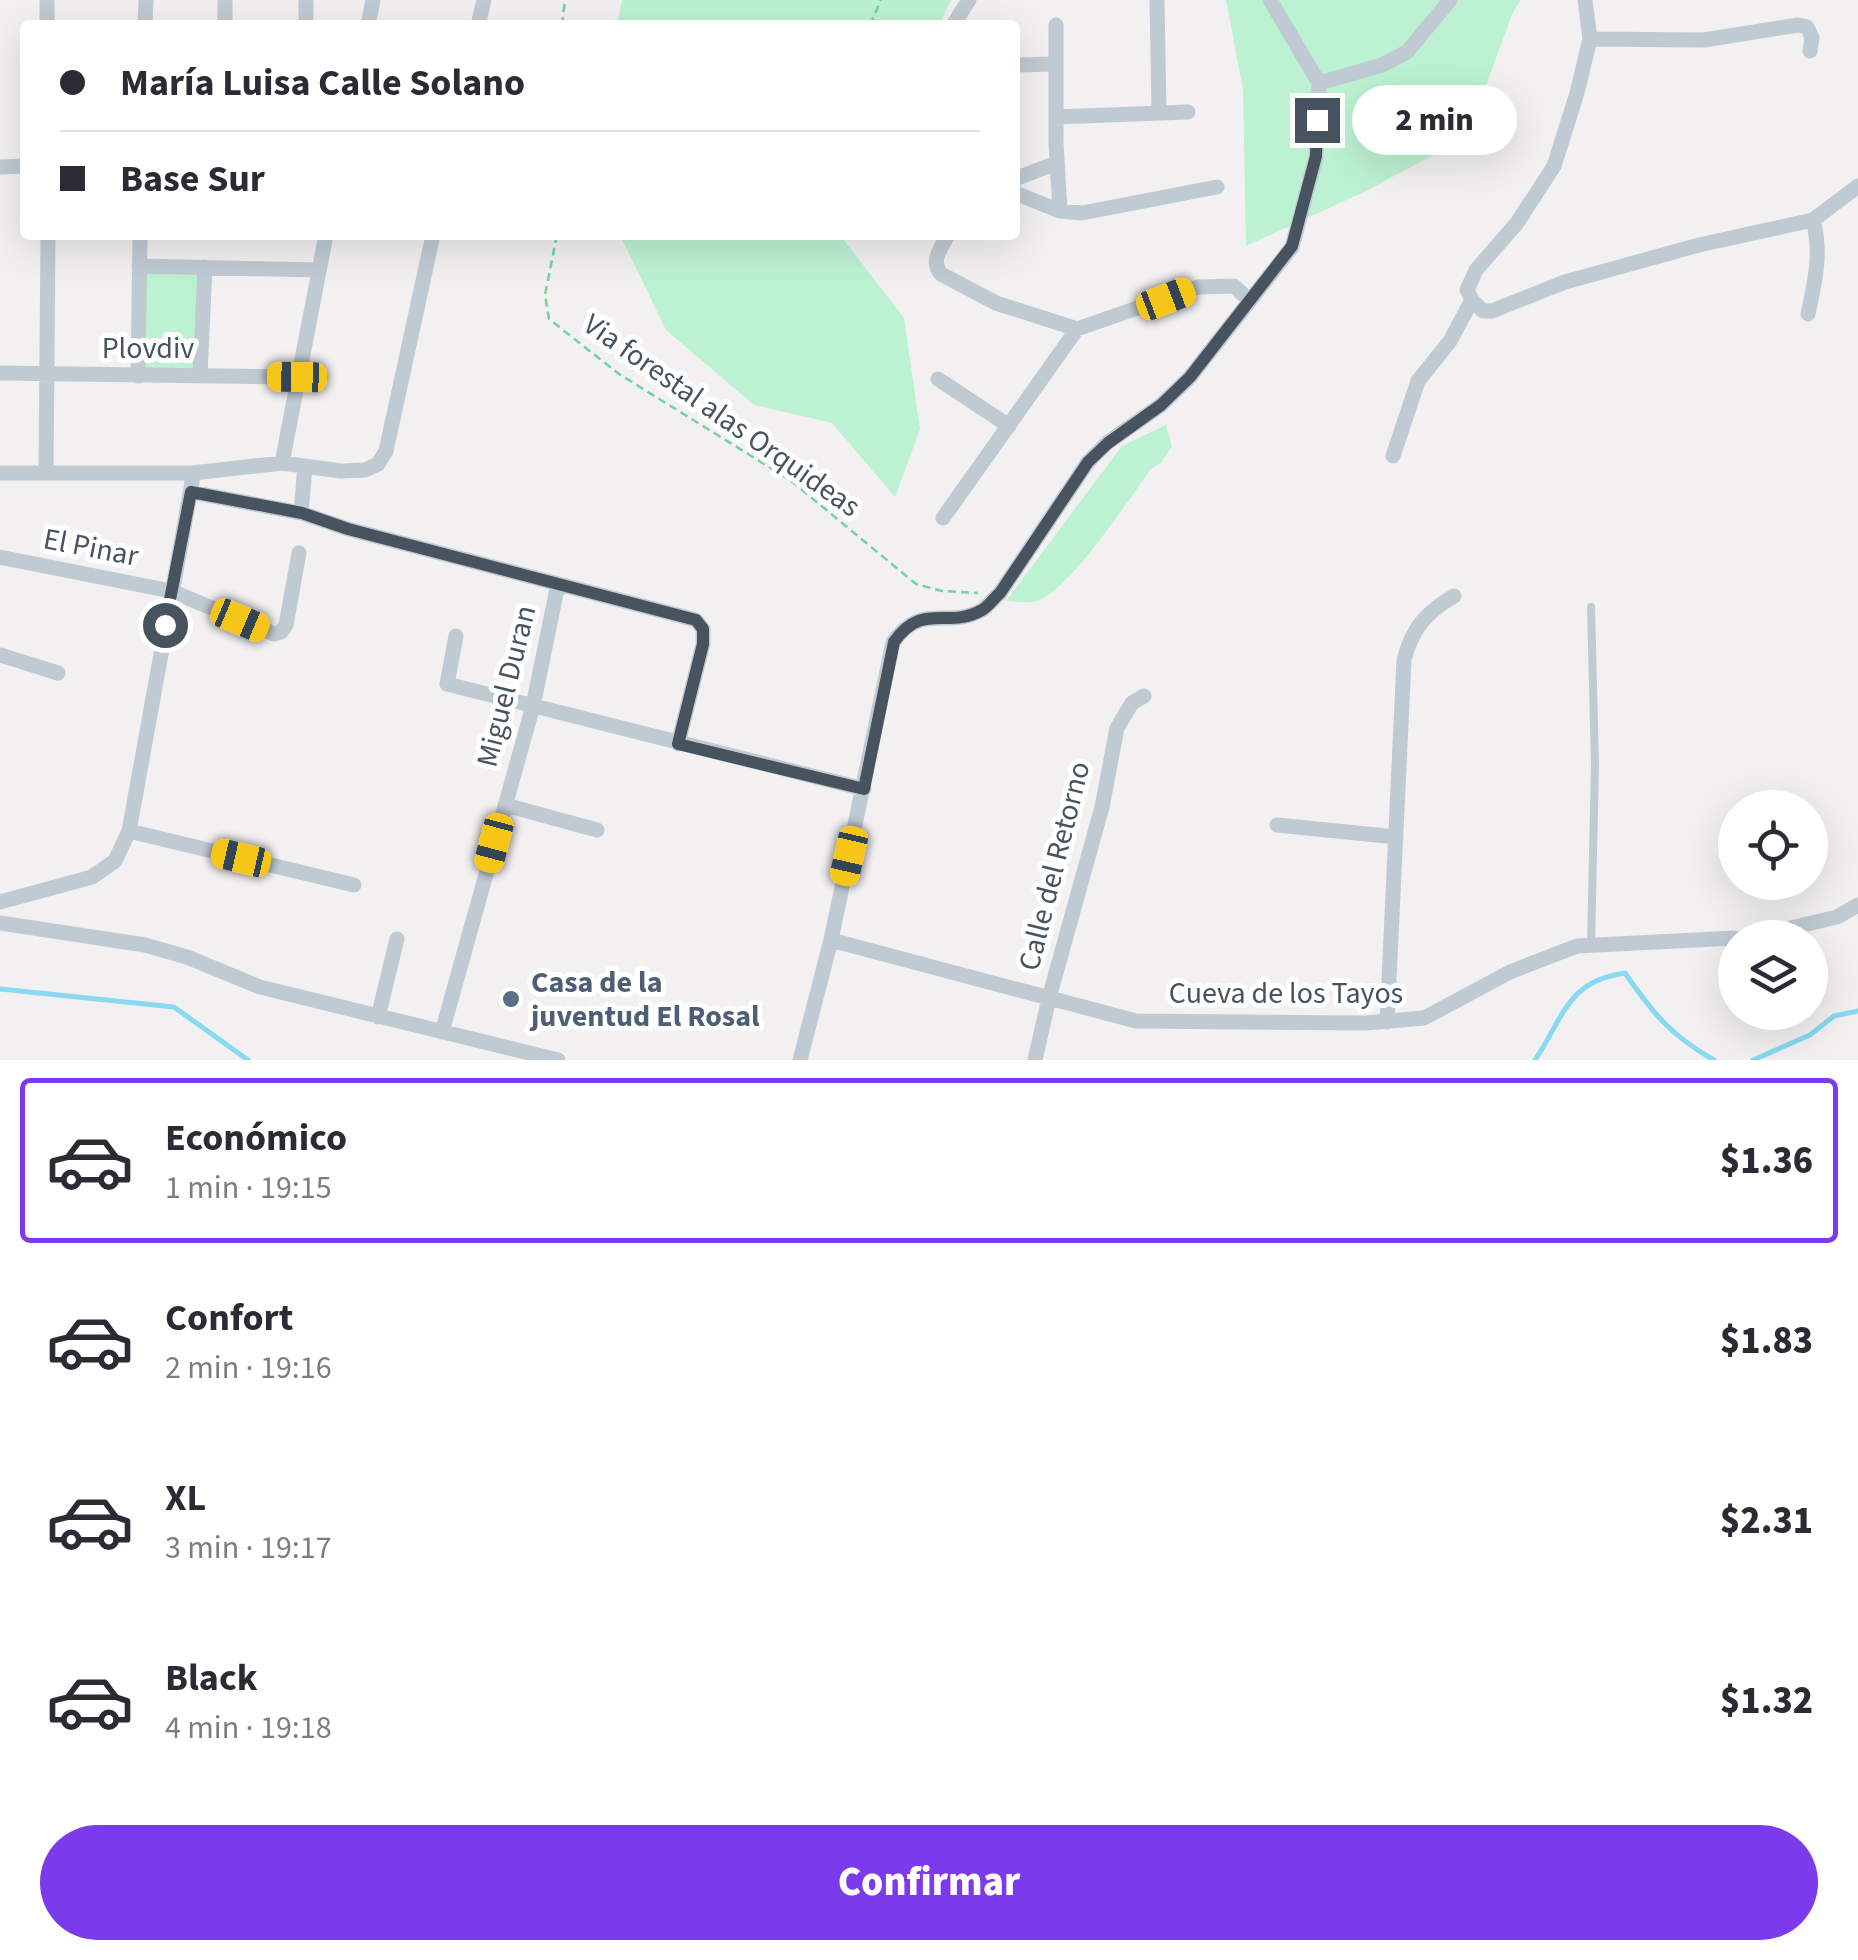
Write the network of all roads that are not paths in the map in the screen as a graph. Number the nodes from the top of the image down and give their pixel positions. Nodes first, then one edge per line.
1 (1157, 0) edge
2 (1270, 0) edge
3 (1450, 0) edge
4 (1585, 0) edge
5 (1056, 25) dead end
6 (1590, 39) junction
7 (1810, 51) dead end
8 (1054, 64) junction
9 (1020, 65) edge
10 (1319, 83) junction
11 (1160, 112) junction
12 (1188, 112) dead end
13 (1056, 117) junction
14 (1056, 164) junction
15 (1020, 177) edge
16 (1858, 186) edge
17 (1217, 187) dead end
18 (1020, 195) edge
19 (1060, 210) junction
20 (1813, 220) junction
21 (48, 240) edge
22 (140, 240) edge
23 (325, 240) edge
24 (432, 240) edge
25 (945, 240) edge
26 (139, 266) junction
27 (205, 266) junction
28 (317, 270) junction
29 (1249, 300) junction
30 (1472, 300) junction
31 (1808, 314) dead end
32 (1077, 328) junction
33 (0, 373) edge
34 (48, 374) junction
35 (200, 375) junction
36 (138, 376) junction
37 (297, 377) junction
38 (938, 379) dead end
39 (1009, 426) junction
40 (1394, 456) dead end
41 (282, 463) junction
42 (305, 466) junction
43 (46, 472) junction
44 (0, 473) edge
45 (192, 473) junction
46 (191, 492) junction
47 (302, 513) junction
48 (943, 518) dead end
49 (298, 553) dead end
50 (0, 557) edge
51 (558, 584) junction
52 (171, 591) junction
53 (1454, 596) dead end
54 (1591, 607) dead end
55 (456, 636) dead end
56 (0, 655) edge
57 (58, 673) dead end
58 (1144, 696) dead end
59 (533, 706) junction
60 (678, 744) junction
61 (864, 789) junction
62 (505, 805) junction
63 (1277, 825) dead end
64 (597, 830) dead end
65 (129, 831) junction
66 (1396, 837) junction
67 (354, 885) dead end
68 (0, 902) edge
69 (1858, 905) edge
70 (1824, 920) edge
71 (0, 924) edge
72 (396, 939) dead end
73 (1718, 939) edge
74 (831, 940) junction
75 (1591, 945) junction
76 (1049, 998) junction
77 (378, 1017) junction
78 (1387, 1022) junction
79 (442, 1032) junction
80 (497, 1053) edge
81 (558, 1060) edge
82 (800, 1060) edge
83 (1035, 1060) edge

1 - 11 street
2 - 10 street
3 - 10 street
4 - 6 street
5 - 8 street
6 - 7 street
6 - 30 street
8 - 9 street
8 - 13 street
10 - 29 street
11 - 12 street
11 - 13 street
13 - 14 street
14 - 15 street
14 - 19 street
16 - 20 street
17 - 19 street
18 - 19 street
20 - 30 street
20 - 31 street
21 - 34 street
22 - 26 street
23 - 28 street
24 - 42 street
25 - 32 street
26 - 27 street
26 - 36 street
27 - 28 street
27 - 35 street
28 - 37 street
29 - 32 street
29 - 61 street
30 - 40 street
32 - 39 street
33 - 34 street, Plovdiv
34 - 36 street, Plovdiv
34 - 43 street
35 - 36 street, Plovdiv
35 - 37 street, Plovdiv
37 - 41 street
38 - 39 street
39 - 48 street
41 - 42 street
41 - 45 street
42 - 47 street
43 - 44 street
43 - 45 street
45 - 46 street
46 - 47 street
46 - 52 street
47 - 51 street
49 - 52 street, El Pinar
50 - 52 street, El Pinar
51 - 59 street, Miguel Duran
51 - 60 street
52 - 65 street
53 - 66 street
54 - 75 lane
55 - 59 street
56 - 57 street
58 - 76 street, Calle del Retorno
59 - 60 street
59 - 62 street, Miguel Duran
60 - 61 street
61 - 74 street
62 - 64 street
62 - 79 street, Miguel Duran
63 - 66 street
65 - 67 street
65 - 68 street
66 - 78 street
69 - 70 street
71 - 77 street
72 - 77 street
73 - 75 street, Cueva de los Tayos
74 - 76 street, Cueva de los Tayos
74 - 82 street
75 - 78 street, Cueva de los Tayos
76 - 78 street, Cueva de los Tayos
76 - 83 street, Calle del Retorno
77 - 79 street
79 - 80 street
80 - 81 street

